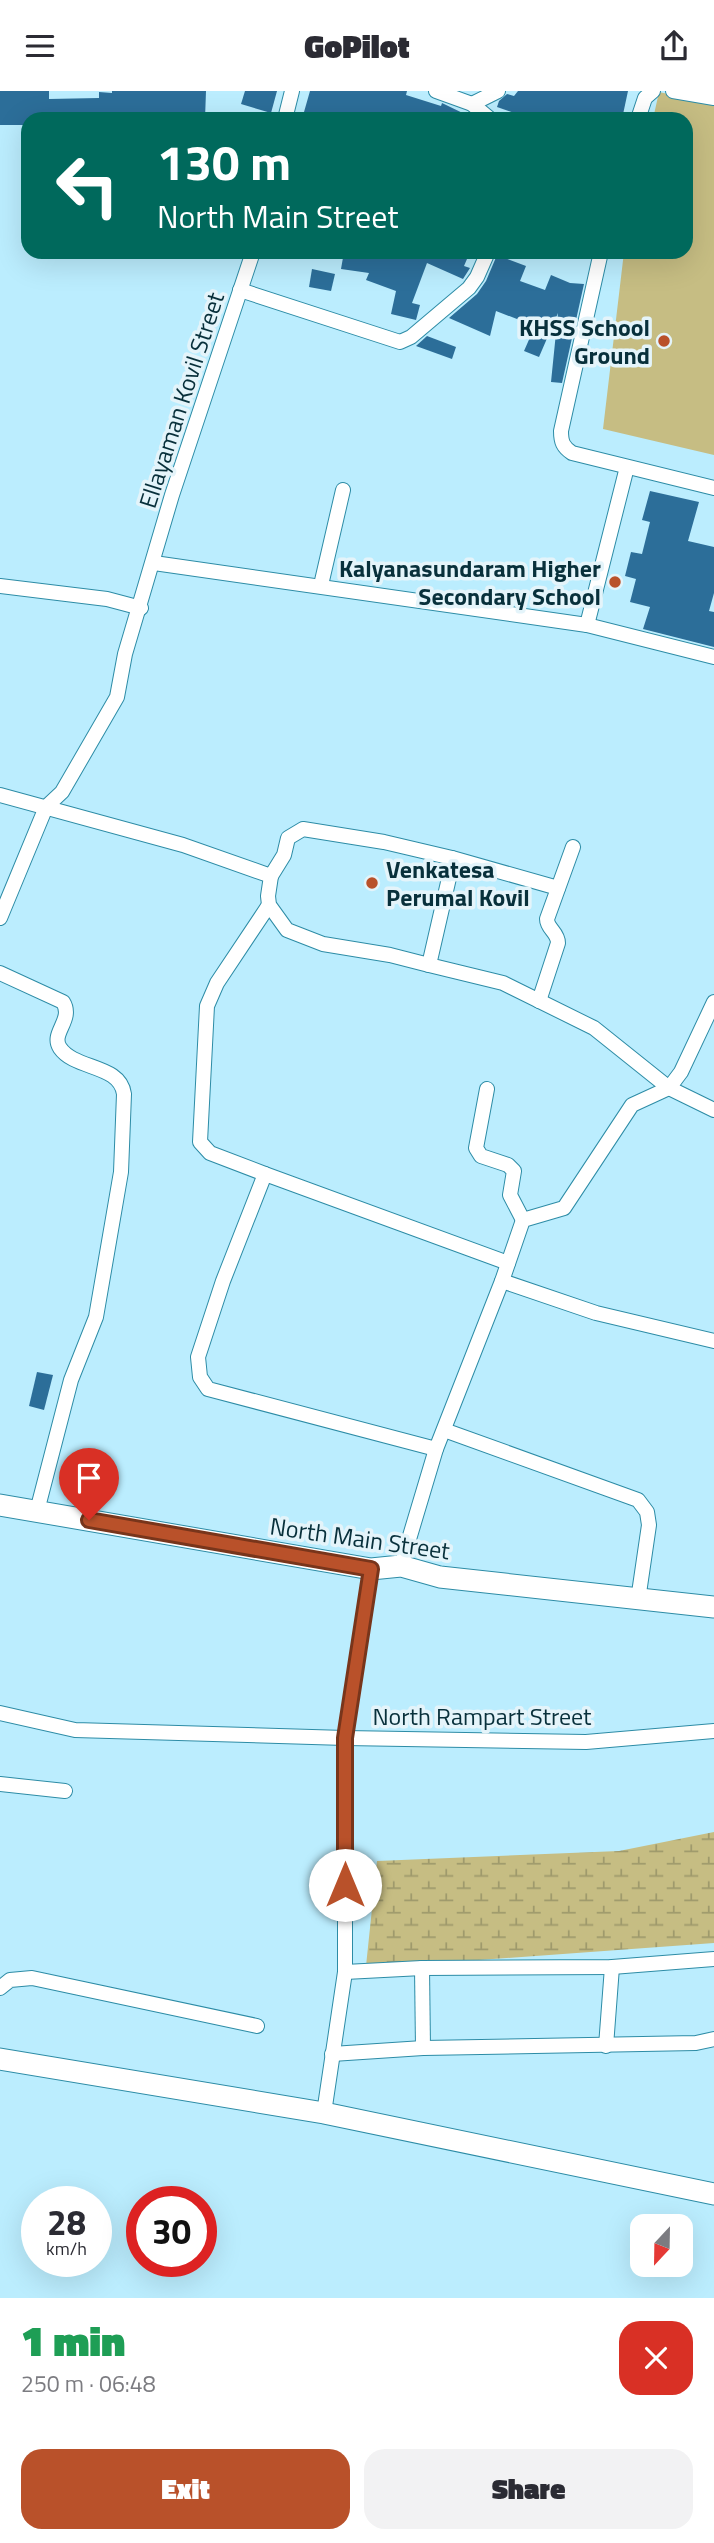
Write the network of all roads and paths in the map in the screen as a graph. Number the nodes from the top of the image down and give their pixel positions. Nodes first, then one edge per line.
1 (292, 91) edge
2 (436, 91) edge
3 (498, 91) edge
4 (653, 91) edge
5 (673, 91) edge
6 (714, 98) edge
7 (472, 104) junction
8 (287, 112) edge
9 (482, 112) edge
10 (640, 112) edge
11 (251, 259) edge
12 (485, 259) edge
13 (599, 259) edge
14 (240, 290) junction
15 (627, 467) junction
16 (714, 488) edge
17 (343, 490) dead end
18 (154, 562) junction
19 (321, 585) junction
20 (0, 586) edge
21 (142, 602) junction
22 (587, 625) junction
23 (714, 657) edge
24 (0, 795) edge
25 (46, 807) junction
26 (573, 846) dead end
27 (452, 858) junction
28 (271, 876) junction
29 (558, 888) junction
30 (269, 905) junction
31 (0, 918) edge
32 (429, 965) junction
33 (0, 974) edge
34 (539, 1001) junction
35 (714, 1002) edge
36 (669, 1088) junction
37 (487, 1089) dead end
38 (714, 1110) edge
39 (265, 1174) junction
40 (523, 1220) junction
41 (508, 1263) junction
42 (502, 1280) junction
43 (714, 1341) edge
44 (444, 1430) junction
45 (436, 1449) junction
46 (0, 1505) edge
47 (37, 1511) junction
48 (401, 1566) junction
49 (371, 1569) junction
50 (638, 1599) junction
51 (714, 1607) edge
52 (0, 1713) edge
53 (714, 1731) edge
54 (345, 1738) junction
55 (0, 1784) edge
56 (65, 1791) dead end
57 (714, 1959) edge
58 (345, 1966) junction
59 (422, 1968) junction
60 (612, 1968) junction
61 (0, 1988) edge
62 (257, 2027) dead end
63 (714, 2039) edge
64 (606, 2046) junction
65 (423, 2049) junction
66 (332, 2054) junction
67 (0, 2059) edge
68 (324, 2113) junction
69 (714, 2194) edge

1 - 8 street
2 - 7 street
3 - 7 street
4 - 10 street
5 - 6 street
7 - 9 street
11 - 14 street, Ellayaman Kovil Street
12 - 14 street
13 - 15 street
14 - 18 street, Ellayaman Kovil Street
15 - 16 street
15 - 22 street
17 - 19 street
18 - 19 street
18 - 21 street, Ellayaman Kovil Street
19 - 22 street
20 - 21 street
21 - 25 street, Ellayaman Kovil Street
22 - 23 street
24 - 25 street
25 - 28 street
25 - 31 street
26 - 29 street
27 - 28 street
27 - 29 street
27 - 32 street
28 - 30 street
29 - 34 street
30 - 32 street
30 - 39 street
32 - 34 street
33 - 47 street
34 - 36 street
35 - 36 street
36 - 38 street
36 - 40 street
37 - 40 street
39 - 41 street
39 - 45 street
40 - 41 street
41 - 42 street
42 - 43 street
42 - 44 street
44 - 45 street
44 - 50 street
45 - 48 street
46 - 47 street, North Main Street
47 - 49 street, North Main Street
48 - 49 street, North Main Street
48 - 50 street, North Main Street
49 - 54 street
50 - 51 street, North Main Street
52 - 54 street, North Rampart Street
53 - 54 street, North Rampart Street
54 - 58 street
55 - 56 street
57 - 60 street
58 - 59 street
58 - 66 street
59 - 60 street
59 - 65 street
60 - 64 street
61 - 62 street
63 - 64 street
64 - 65 street
65 - 66 street
66 - 68 street
67 - 68 street
68 - 69 street

